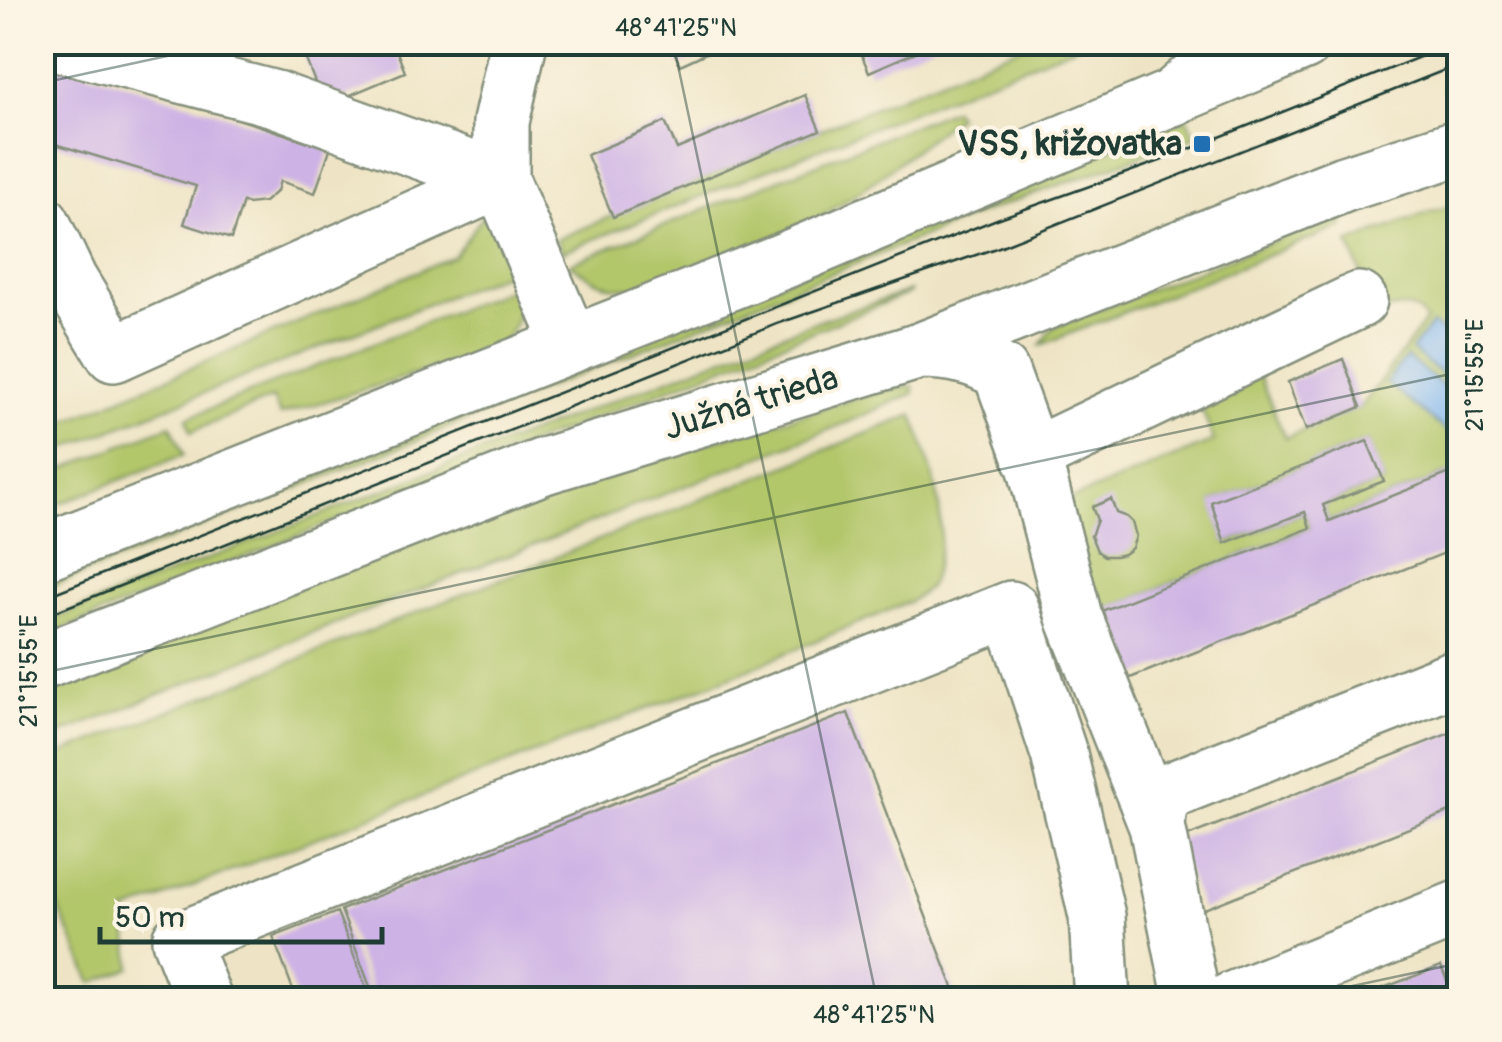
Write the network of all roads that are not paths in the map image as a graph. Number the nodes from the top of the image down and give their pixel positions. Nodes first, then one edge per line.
1 (54, 42) edge
2 (519, 42) edge
3 (1236, 42) edge
4 (1304, 42) edge
5 (1172, 98) junction
6 (1460, 147) edge
7 (501, 180) junction
8 (42, 224) edge
9 (1068, 293) junction
10 (1359, 300) dead end
11 (570, 344) junction
12 (920, 351) junction
13 (1002, 372) junction
14 (1031, 457) junction
15 (42, 553) edge
16 (42, 662) edge
17 (1460, 676) edge
18 (1157, 826) junction
19 (1460, 908) edge
20 (204, 1000) edge
21 (1102, 1000) edge
22 (1192, 1000) edge
23 (1232, 1000) edge

1 - 7 main road
2 - 7 main road
3 - 5 main road
4 - 5 main road
5 - 11 main road
6 - 9 main road, Južná trieda
7 - 8 main road
7 - 11 main road
9 - 12 main road, Južná trieda
9 - 13 main road
10 - 14 main road
11 - 15 main road
12 - 13 main road
12 - 16 main road, Južná trieda
13 - 14 main road
14 - 18 main road
17 - 18 main road
18 - 22 main road
19 - 23 main road
20 - 21 main road

